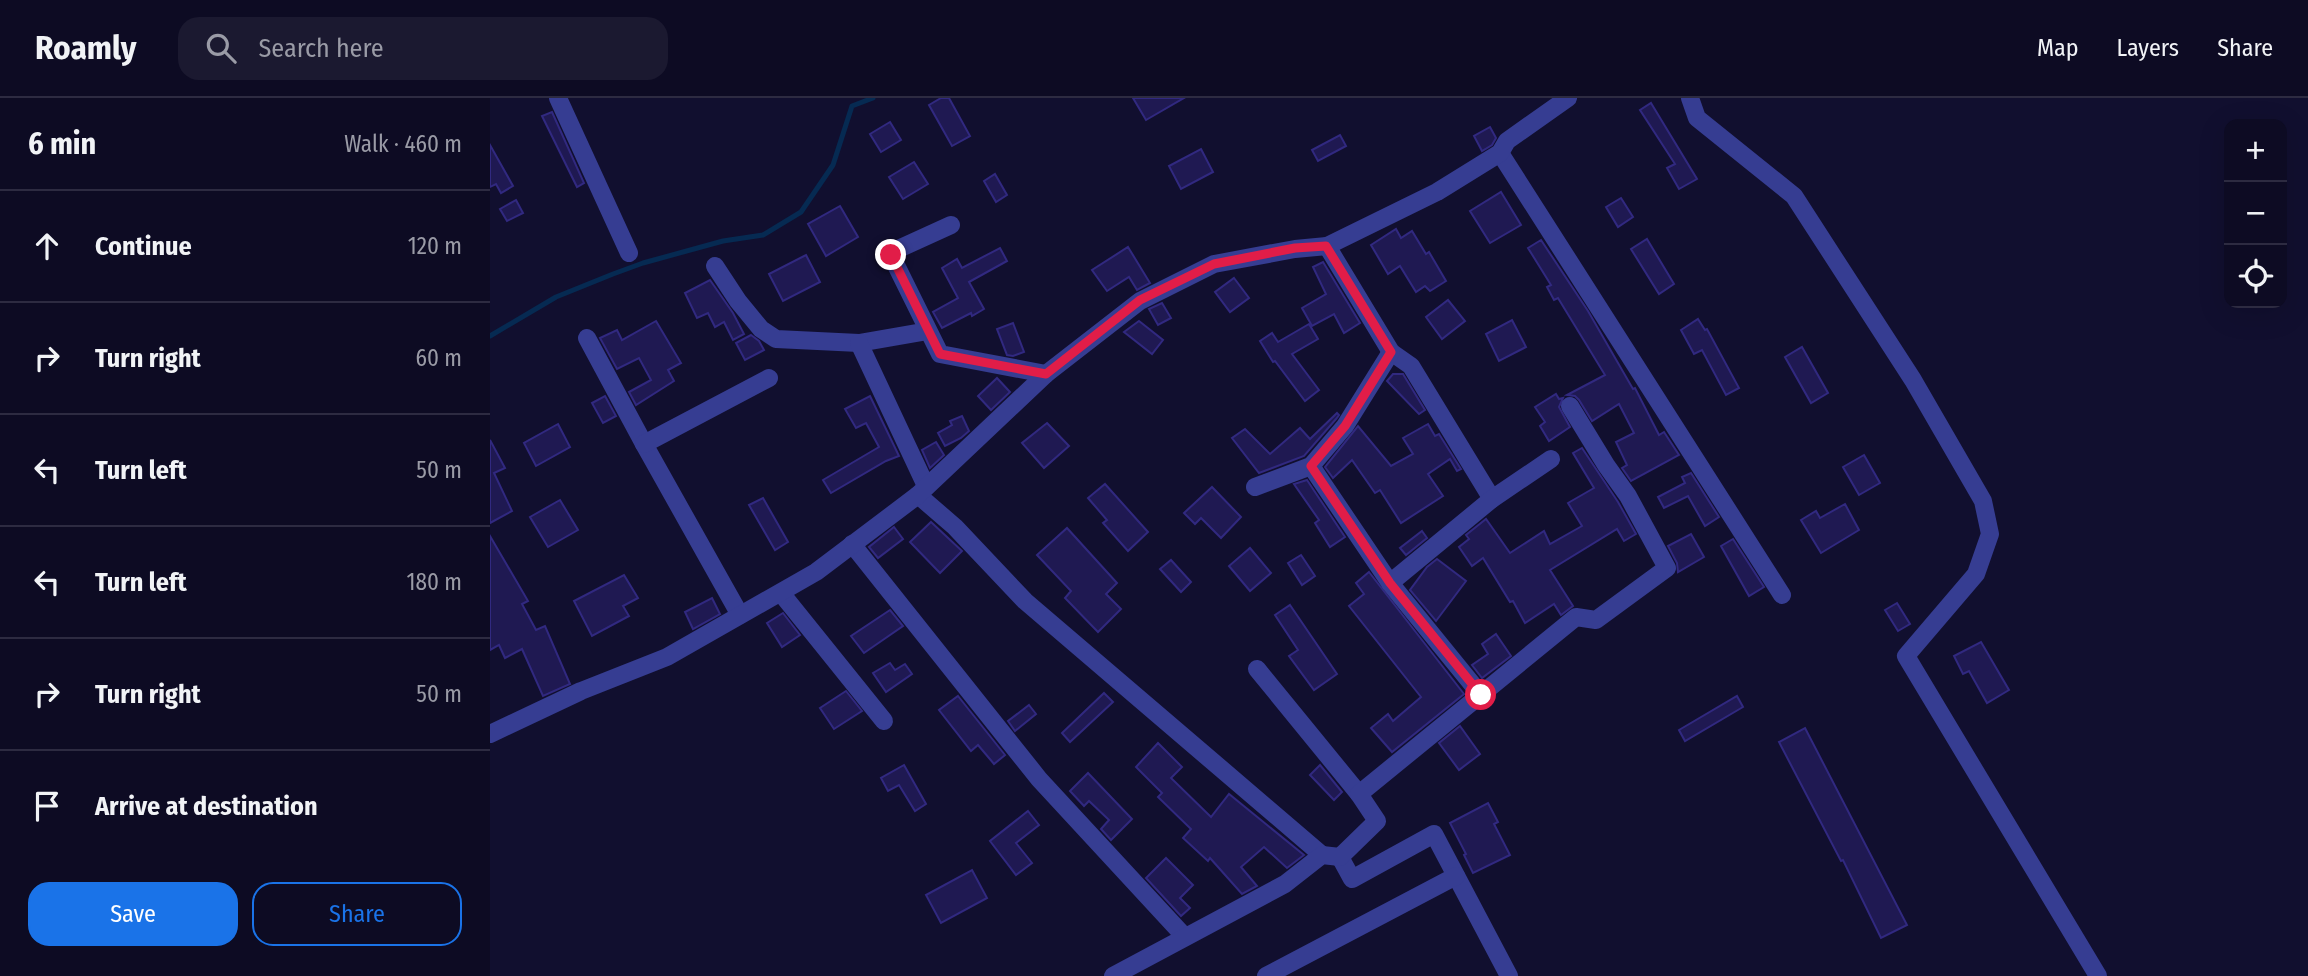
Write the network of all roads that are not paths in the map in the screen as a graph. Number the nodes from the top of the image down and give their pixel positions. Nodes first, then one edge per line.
1 (558, 98) edge
2 (1568, 98) edge
3 (1690, 98) edge
4 (1500, 153) junction
5 (951, 225) dead end
6 (1326, 246) junction
7 (629, 253) dead end
8 (715, 266) dead end
9 (928, 331) junction
10 (587, 338) dead end
11 (859, 342) junction
12 (1391, 352) junction
13 (1046, 374) junction
14 (769, 378) dead end
15 (1570, 406) dead end
16 (643, 444) junction
17 (1551, 459) dead end
18 (1311, 466) junction
19 (1255, 487) dead end
20 (922, 490) junction
21 (1492, 499) junction
22 (852, 544) junction
23 (1390, 583) junction
24 (781, 593) junction
25 (1782, 595) dead end
26 (740, 615) junction
27 (1257, 669) dead end
28 (1481, 695) junction
29 (884, 721) dead end
30 (490, 734) edge
31 (1359, 794) junction
32 (1331, 856) junction
33 (1456, 876) junction
34 (1185, 937) junction
35 (1113, 976) edge
36 (1266, 976) edge
37 (1509, 976) edge
38 (2098, 976) edge

1 - 7 street
2 - 4 street
3 - 38 street
4 - 6 street
4 - 25 street
5 - 9 street
6 - 12 street
6 - 13 street
8 - 11 street
9 - 11 street
9 - 13 street
10 - 16 street
11 - 20 street
12 - 18 street
12 - 21 street
13 - 20 street
14 - 16 street
15 - 28 street
16 - 26 street
17 - 21 street
18 - 19 street
18 - 23 street
20 - 22 street
20 - 32 street
21 - 23 street
22 - 24 street
22 - 34 street
23 - 28 street
24 - 26 street
24 - 29 street
26 - 30 street
27 - 31 street
28 - 31 street
31 - 32 street
32 - 33 street
32 - 34 street
33 - 36 street
33 - 37 street
34 - 35 street

